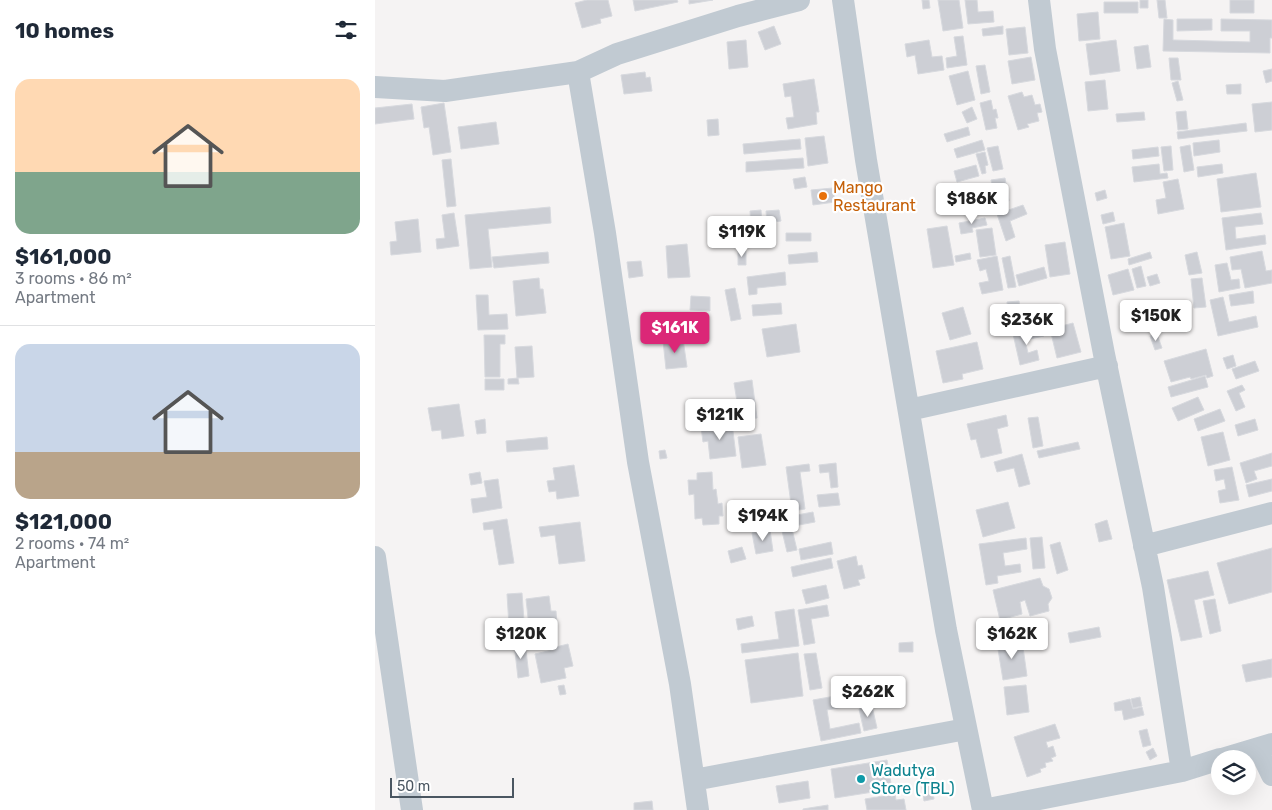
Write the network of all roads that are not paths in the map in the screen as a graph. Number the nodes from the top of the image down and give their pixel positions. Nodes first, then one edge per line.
1 (799, 0) edge
2 (843, 0) edge
3 (1039, 0) edge
4 (578, 72) junction
5 (375, 86) edge
6 (1107, 366) junction
7 (909, 410) junction
8 (1272, 513) edge
9 (1144, 546) junction
10 (375, 557) edge
11 (966, 729) junction
12 (1265, 746) edge
13 (1251, 750) edge
14 (1211, 762) edge
15 (1182, 771) junction
16 (1272, 775) edge
17 (694, 780) junction
18 (412, 810) edge
19 (698, 810) edge
20 (983, 810) edge

1 - 4 street
2 - 7 street
3 - 6 street
4 - 5 street
4 - 17 street
6 - 7 street
6 - 9 street
7 - 11 street
8 - 9 street
9 - 15 street
10 - 18 street
11 - 17 street
11 - 20 street
12 - 13 street
12 - 16 street
14 - 15 street
15 - 20 street
17 - 19 street

